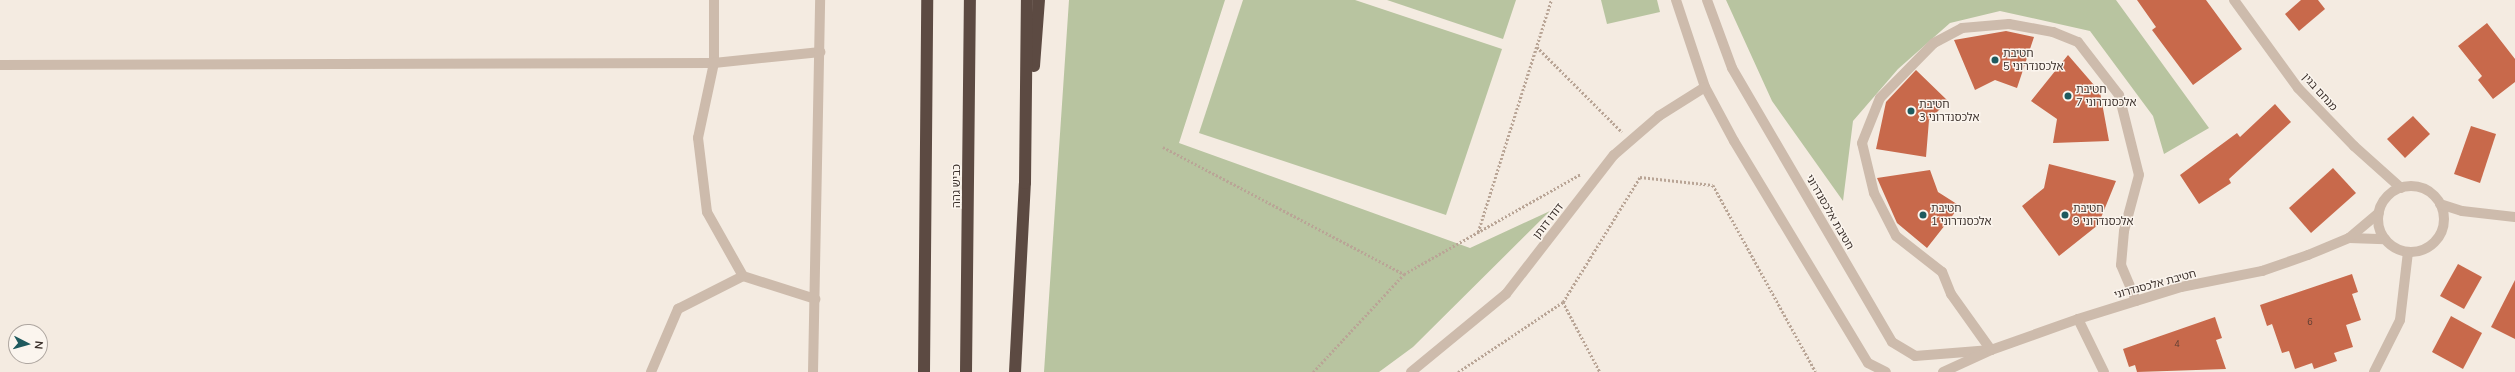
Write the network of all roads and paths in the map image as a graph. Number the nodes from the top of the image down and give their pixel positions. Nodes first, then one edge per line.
1 (714, 0) edge
2 (820, 0) edge
3 (927, 0) edge
4 (970, 0) edge
5 (1027, 0) edge
6 (1039, 0) edge
7 (1551, 0) edge
8 (1676, 0) edge
9 (1708, 0) edge
10 (2234, 0) edge
11 (1537, 47) junction
12 (820, 52) junction
13 (714, 63) junction
14 (0, 65) edge
15 (1705, 87) junction
16 (1631, 141) junction
17 (1163, 147) dead end
18 (1587, 171) dead end
19 (1025, 183) junction
20 (2401, 188) junction
21 (2440, 204) junction
22 (2462, 211) junction
23 (2379, 213) junction
24 (2515, 217) edge
25 (2444, 220) junction
26 (1478, 232) junction
27 (2349, 238) junction
28 (2385, 239) junction
29 (2408, 252) junction
30 (1404, 274) junction
31 (743, 276) junction
32 (815, 299) junction
33 (2136, 301) junction
34 (1563, 302) junction
35 (2078, 319) junction
36 (1991, 350) junction
37 (651, 372) edge
38 (813, 372) edge
39 (924, 372) edge
40 (966, 372) edge
41 (1015, 372) edge
42 (1313, 372) edge
43 (1411, 372) edge
44 (1458, 372) edge
45 (1600, 372) edge
46 (1816, 372) edge
47 (1886, 372) edge
48 (1943, 372) edge
49 (2104, 372) edge
50 (2374, 372) edge

1 - 13 street
2 - 12 street
3 - 39 highway
4 - 40 highway, כביש גהה
5 - 19 highway
6 - 19 highway
7 - 11 path
8 - 15 street
9 - 36 street, חטיבת אלכסנדרוני
10 - 20 street, מנחם בגין
11 - 16 path
11 - 26 path
12 - 13 street
12 - 32 street
13 - 14 street
13 - 31 street
15 - 16 street, דודו דותן
15 - 47 street
16 - 43 street, דודו דותן
17 - 30 path
18 - 26 path
19 - 41 highway
20 - 21 street
20 - 23 street
21 - 22 street
21 - 25 street
22 - 24 street
22 - 25 street
23 - 27 street, חטיבת אלכסנדרוני
23 - 28 street
25 - 29 street
26 - 30 path
27 - 28 street, חטיבת אלכסנדרוני
27 - 33 street, חטיבת אלכסנדרוני
28 - 29 street
29 - 50 street
30 - 42 path
31 - 32 street
31 - 37 street
32 - 38 street
33 - 35 street, חטיבת אלכסנדרוני
33 - 36 street
34 - 44 path
34 - 45 path
34 - 46 path
35 - 36 street, חטיבת אלכסנדרוני
35 - 49 street
36 - 48 street, חטיבת אלכסנדרוני

